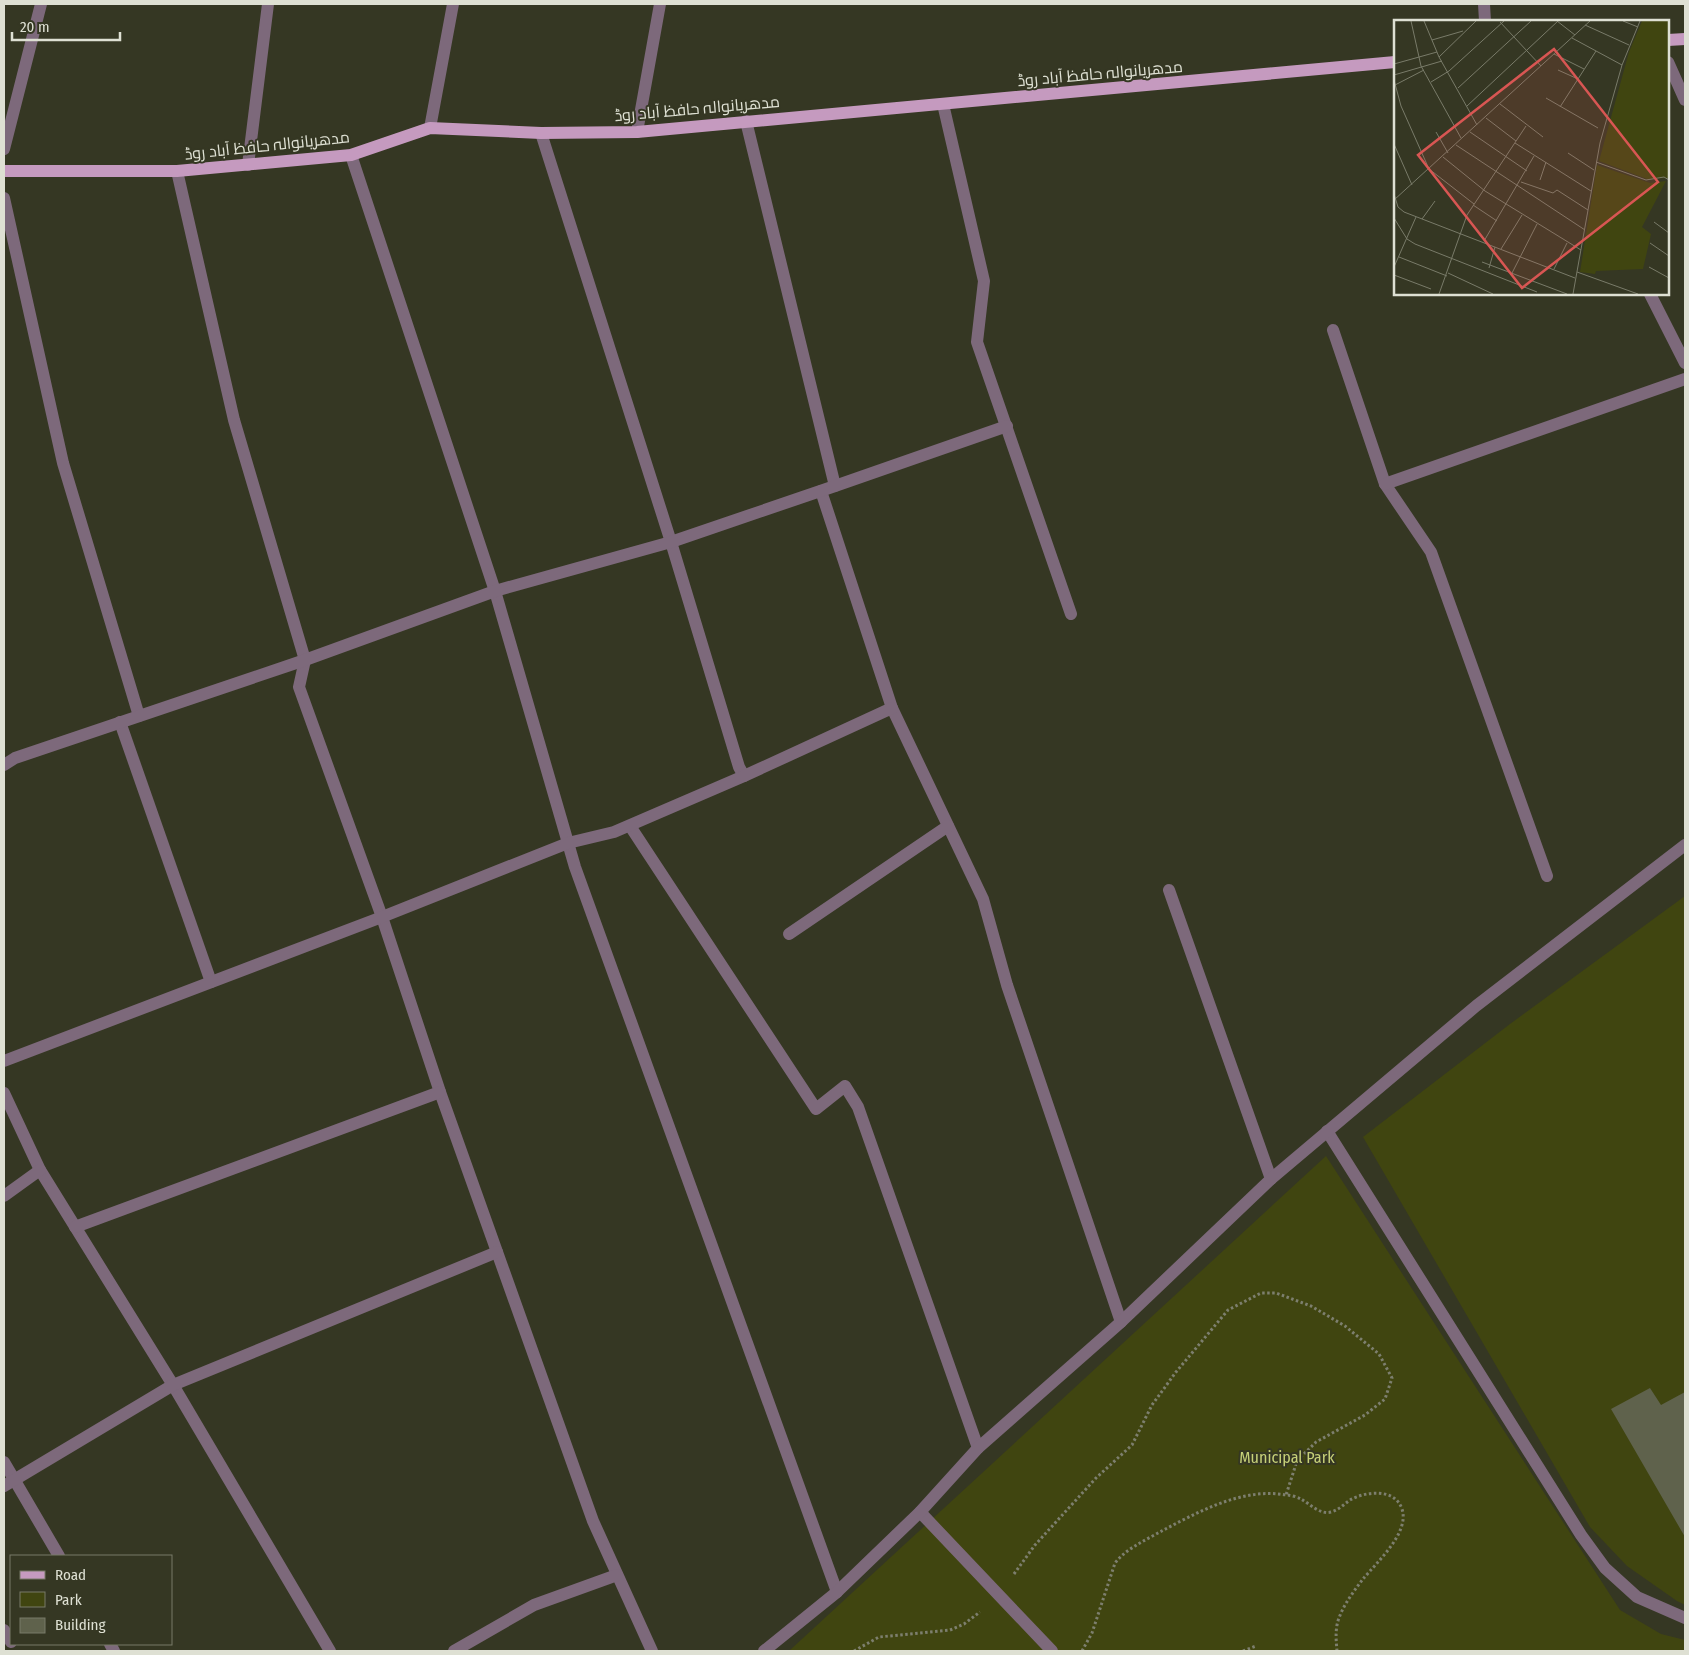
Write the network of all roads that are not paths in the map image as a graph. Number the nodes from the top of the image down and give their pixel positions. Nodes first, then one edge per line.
1 (41, 4) edge
2 (268, 4) edge
3 (453, 4) edge
4 (660, 4) edge
5 (1484, 4) edge
6 (1485, 20) edge
7 (1685, 39) edge
8 (1669, 40) edge
9 (1394, 62) edge
10 (1669, 64) edge
11 (1685, 100) edge
12 (943, 104) junction
13 (746, 121) junction
14 (430, 128) junction
15 (637, 132) junction
16 (541, 133) junction
17 (4, 149) edge
18 (351, 155) junction
19 (248, 164) junction
20 (177, 171) junction
21 (4, 172) edge
22 (4, 198) edge
23 (1651, 295) edge
24 (1333, 330) dead end
25 (1685, 363) edge
26 (1685, 379) edge
27 (1007, 426) junction
28 (1385, 484) junction
29 (835, 486) junction
30 (821, 491) junction
31 (671, 542) junction
32 (495, 591) junction
33 (1072, 614) dead end
34 (305, 660) junction
35 (892, 708) junction
36 (139, 716) junction
37 (120, 722) junction
38 (4, 765) edge
39 (744, 776) junction
40 (630, 826) junction
41 (948, 826) junction
42 (568, 843) junction
43 (1685, 845) edge
44 (1547, 876) dead end
45 (1170, 890) dead end
46 (382, 918) junction
47 (789, 934) dead end
48 (211, 982) junction
49 (4, 1061) edge
50 (440, 1092) junction
51 (4, 1093) edge
52 (1327, 1131) junction
53 (40, 1170) junction
54 (1272, 1179) junction
55 (4, 1196) edge
56 (75, 1227) junction
57 (497, 1252) junction
58 (1121, 1322) junction
59 (173, 1385) junction
60 (978, 1448) junction
61 (4, 1462) edge
62 (9, 1483) edge
63 (920, 1512) junction
64 (58, 1555) edge
65 (617, 1575) junction
66 (837, 1592) junction
67 (1685, 1618) edge
68 (330, 1651) edge
69 (454, 1651) edge
70 (652, 1651) edge
71 (764, 1651) edge
72 (1052, 1651) edge

1 - 17 street
2 - 19 street
3 - 14 street
4 - 15 street
5 - 6 street
7 - 8 main road
9 - 12 main road, مدھریانوالہ حافظ آباد روڈ
10 - 11 street
12 - 13 main road, مدھریانوالہ حافظ آباد روڈ
12 - 27 street
13 - 15 main road, مدھریانوالہ حافظ آباد روڈ
13 - 29 street
14 - 16 main road, مدھریانوالہ حافظ آباد روڈ
14 - 18 main road, مدھریانوالہ حافظ آباد روڈ
15 - 16 main road, مدھریانوالہ حافظ آباد روڈ
16 - 31 street
18 - 19 main road, مدھریانوالہ حافظ آباد روڈ
18 - 32 street
19 - 20 main road, مدھریانوالہ حافظ آباد روڈ
20 - 21 main road, مدھریانوالہ حافظ آباد روڈ
20 - 34 street
22 - 36 street
23 - 25 street
24 - 28 street
26 - 28 street
27 - 29 street
27 - 33 street
28 - 44 street
29 - 30 street
30 - 31 street
30 - 35 street
31 - 32 street
31 - 39 street
32 - 34 street
32 - 42 street
34 - 36 street
34 - 46 street
35 - 39 street
35 - 41 street
36 - 37 street
37 - 38 street
37 - 48 street
39 - 40 street
40 - 42 street
40 - 60 street
41 - 47 street
41 - 58 street
42 - 46 street
42 - 66 street
43 - 52 street
45 - 54 street
46 - 48 street
46 - 50 street
48 - 49 street
50 - 56 street
50 - 57 street
51 - 53 street
52 - 54 street
52 - 67 street
53 - 55 street
53 - 56 street
54 - 58 street
56 - 59 street
57 - 59 street
57 - 65 street
58 - 60 street
59 - 62 street
59 - 68 street
60 - 63 street
61 - 62 street
62 - 64 street
63 - 66 street
63 - 72 street
65 - 69 street
65 - 70 street
66 - 71 street

